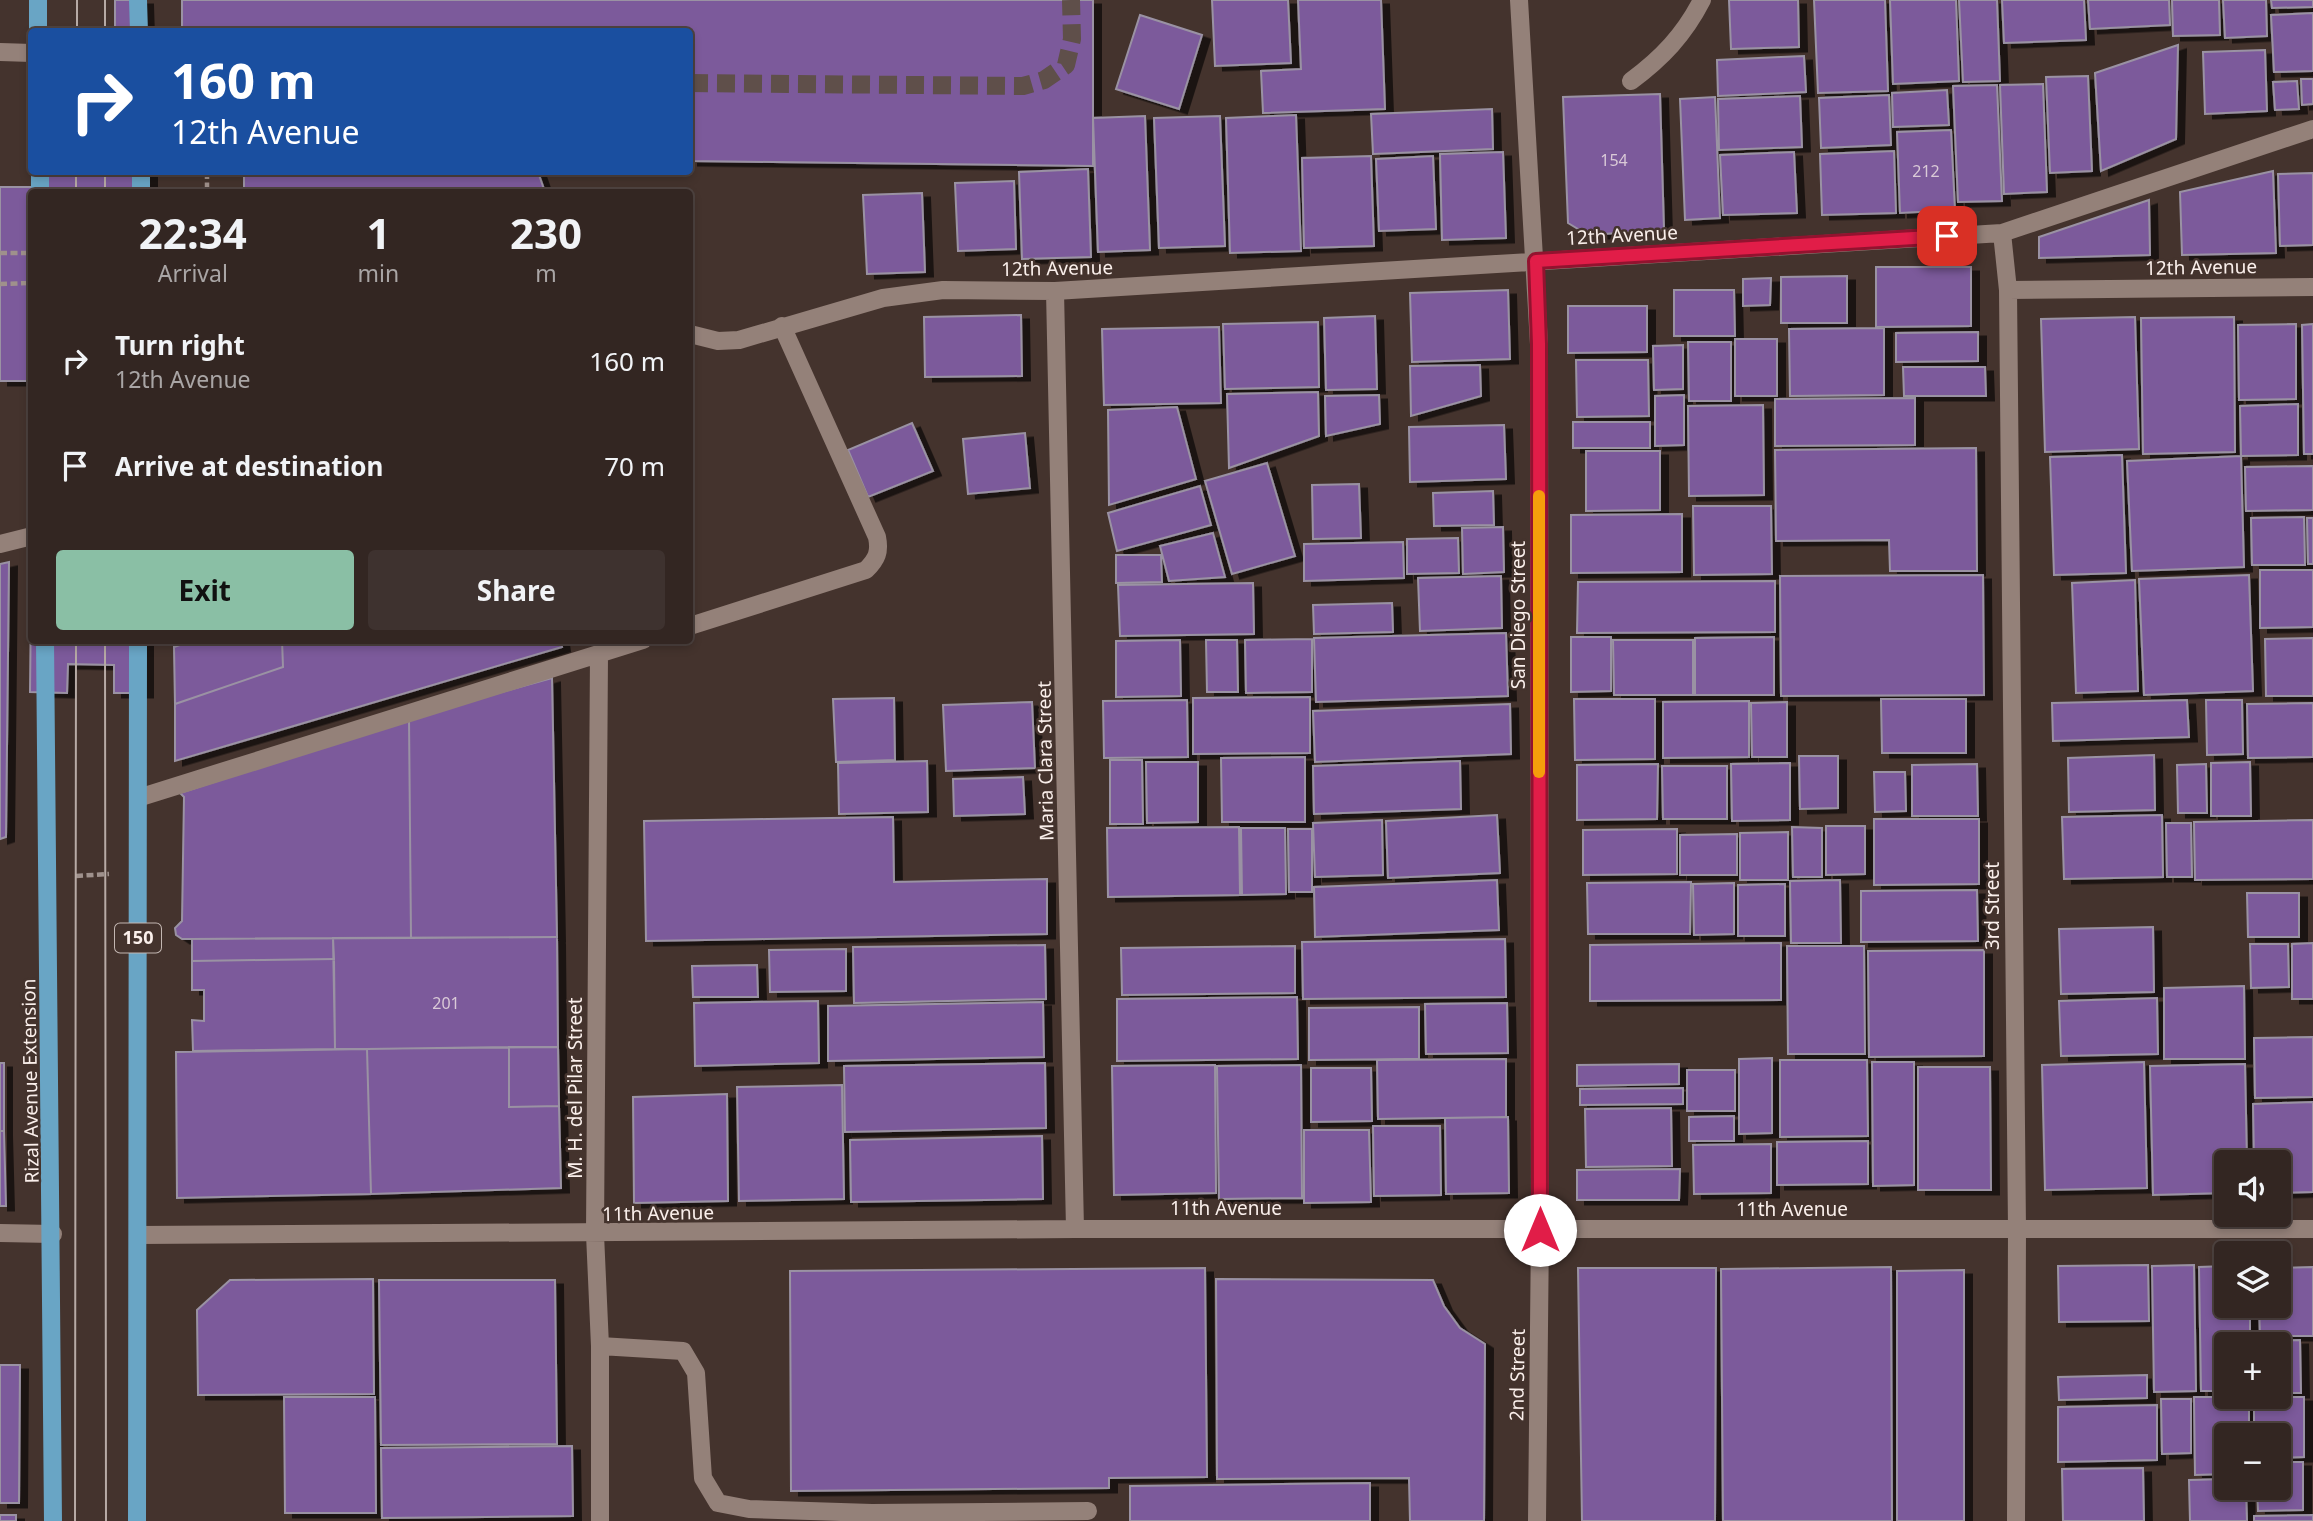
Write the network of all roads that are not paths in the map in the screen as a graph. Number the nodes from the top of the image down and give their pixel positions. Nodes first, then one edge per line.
1 (37, 0) edge
2 (138, 0) edge
3 (1519, 0) edge
4 (1702, 0) edge
5 (38, 28) edge
6 (139, 28) edge
7 (0, 52) edge
8 (28, 53) edge
9 (1631, 81) dead end
10 (2313, 129) edge
11 (2002, 233) junction
12 (1536, 261) junction
13 (2313, 287) edge
14 (2008, 290) junction
15 (1055, 291) junction
16 (782, 326) junction
17 (693, 335) edge
18 (28, 537) edge
19 (0, 544) edge
20 (693, 625) edge
21 (45, 644) edge
22 (138, 644) edge
23 (630, 644) edge
24 (599, 654) junction
25 (138, 797) junction
26 (1075, 1229) junction
27 (2017, 1229) junction
28 (2313, 1229) edge
29 (1540, 1230) junction
30 (0, 1233) edge
31 (52, 1234) junction
32 (595, 1234) junction
33 (138, 1236) junction
34 (600, 1346) junction
35 (1088, 1511) dead end
36 (53, 1521) edge
37 (137, 1521) edge
38 (600, 1521) edge
39 (1536, 1521) edge
40 (2016, 1521) edge

1 - 5 main road
2 - 6 main road
3 - 12 street, San Diego Street
4 - 9 street
7 - 8 street
10 - 11 street, 12th Avenue
11 - 12 street, 12th Avenue
11 - 14 street
12 - 15 street, 12th Avenue
12 - 29 street, San Diego Street
13 - 14 street, 12th Avenue
14 - 27 street, 3rd Street
15 - 16 street, 12th Avenue
15 - 26 street, Maria Clara Street
16 - 17 street, 12th Avenue
16 - 20 street
18 - 19 street
21 - 31 main road, Rizal Avenue Extension
22 - 25 main road, 150
23 - 24 street
24 - 25 street
24 - 32 street, M. H. del Pilar Street
25 - 33 main road, 150
26 - 29 street, 11th Avenue
26 - 32 street, 11th Avenue
27 - 28 street, 11th Avenue
27 - 29 street, 11th Avenue
27 - 40 street, 3rd Street
29 - 39 street, 2nd Street
30 - 31 street
31 - 36 main road, Rizal Avenue Extension
32 - 33 street, 11th Avenue
32 - 34 street, M. H. del Pilar Street
33 - 37 main road, 150
34 - 35 street
34 - 38 street, M. H. del Pilar Street

